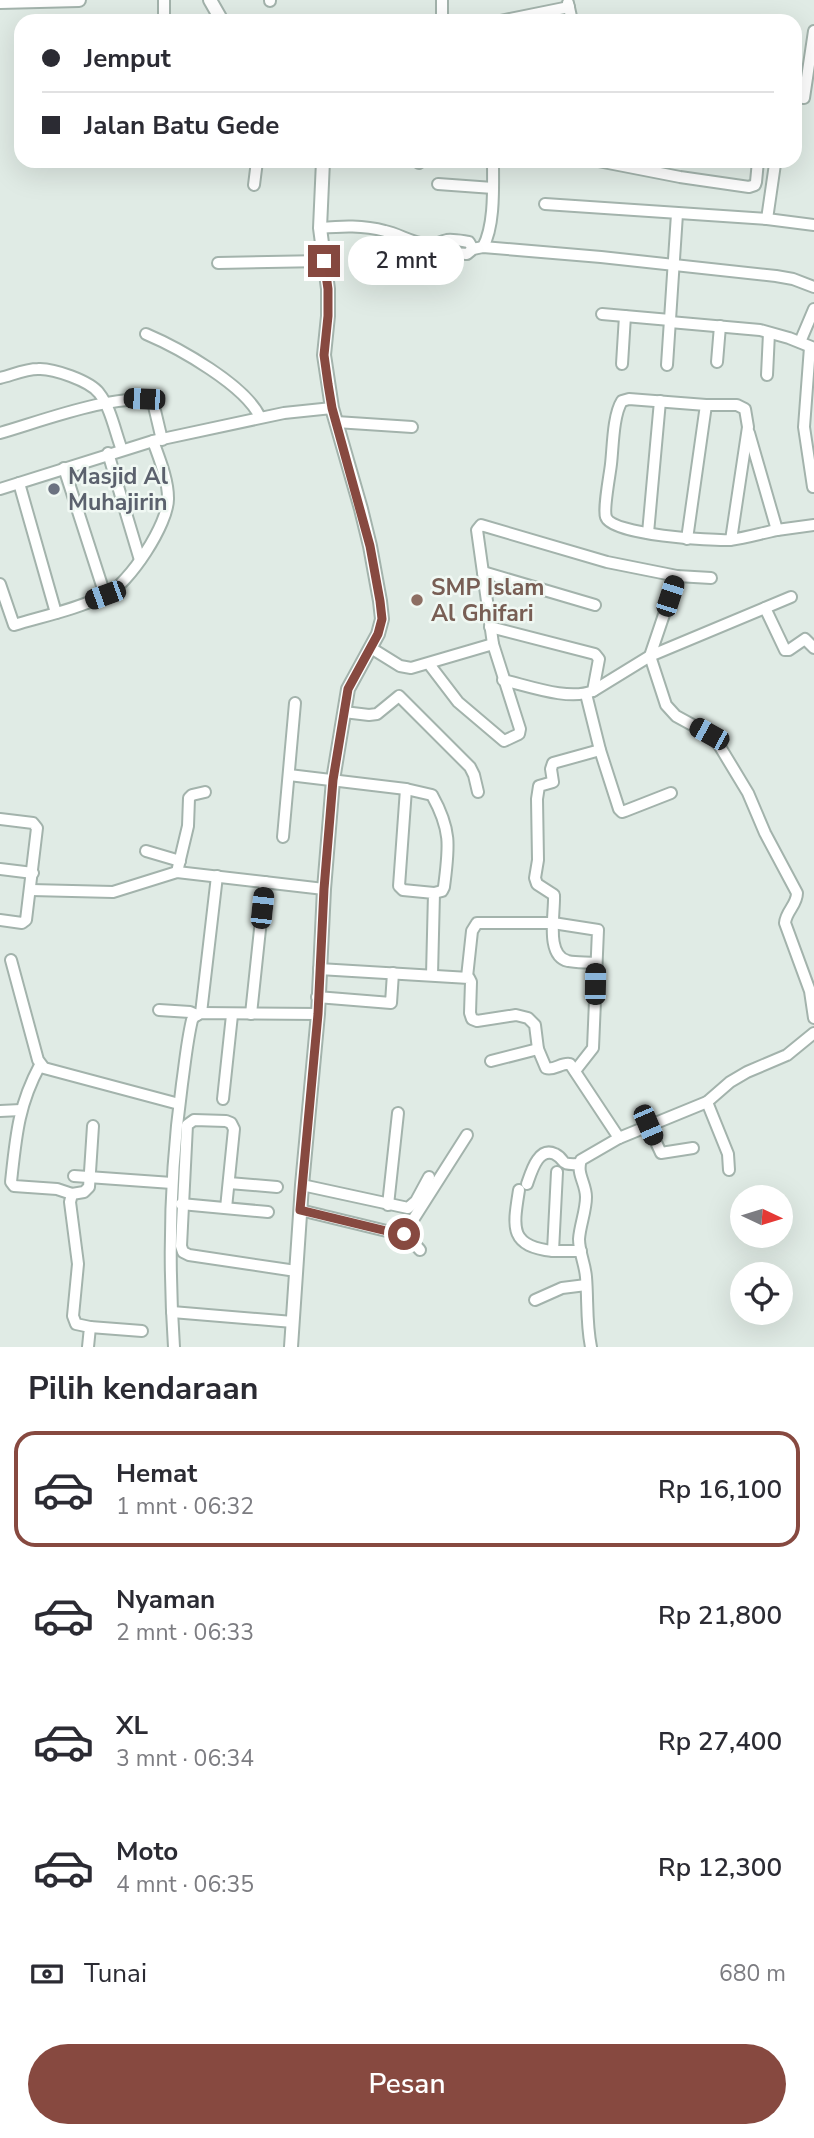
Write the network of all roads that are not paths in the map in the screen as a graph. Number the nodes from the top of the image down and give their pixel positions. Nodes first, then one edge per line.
1 (79, 0) edge
2 (0, 2) edge
3 (568, 4) edge
4 (528, 14) edge
5 (814, 31) edge
6 (802, 98) edge
7 (256, 168) edge
8 (323, 168) edge
9 (493, 168) edge
10 (634, 168) edge
11 (757, 168) edge
12 (774, 168) edge
13 (438, 184) dead end
14 (254, 185) dead end
15 (493, 188) junction
16 (545, 204) dead end
17 (677, 214) junction
18 (767, 219) junction
19 (814, 225) edge
20 (320, 228) junction
21 (478, 248) junction
22 (324, 261) junction
23 (218, 263) dead end
24 (673, 265) junction
25 (814, 287) edge
26 (814, 309) edge
27 (603, 314) dead end
28 (625, 316) junction
29 (670, 321) junction
30 (720, 326) junction
31 (769, 333) junction
32 (146, 334) dead end
33 (808, 345) edge
34 (718, 362) dead end
35 (622, 364) dead end
36 (667, 365) dead end
37 (767, 375) dead end
38 (0, 378) edge
39 (810, 393) edge
40 (660, 401) junction
41 (104, 403) junction
42 (706, 405) junction
43 (332, 408) junction
44 (260, 417) junction
45 (336, 422) junction
46 (809, 426) edge
47 (412, 427) dead end
48 (748, 427) junction
49 (0, 433) edge
50 (157, 440) junction
51 (122, 450) junction
52 (108, 453) junction
53 (64, 468) junction
54 (19, 483) junction
55 (813, 487) edge
56 (0, 489) edge
57 (814, 525) edge
58 (777, 530) junction
59 (648, 533) junction
60 (687, 539) junction
61 (731, 540) junction
62 (139, 560) junction
63 (482, 572) junction
64 (677, 576) junction
65 (711, 578) dead end
66 (0, 584) edge
67 (105, 595) junction
68 (791, 597) dead end
69 (595, 605) dead end
70 (765, 608) junction
71 (56, 613) junction
72 (490, 627) junction
73 (493, 644) junction
74 (371, 648) junction
75 (814, 648) edge
76 (650, 656) junction
77 (429, 664) junction
78 (503, 680) junction
79 (590, 692) junction
80 (295, 703) dead end
81 (344, 712) junction
82 (600, 750) junction
83 (289, 775) junction
84 (333, 780) junction
85 (406, 789) junction
86 (205, 792) dead end
87 (478, 792) dead end
88 (671, 793) dead end
89 (0, 818) edge
90 (283, 837) dead end
91 (146, 850) dead end
92 (178, 867) junction
93 (0, 869) edge
94 (33, 873) junction
95 (216, 876) junction
96 (265, 882) junction
97 (324, 889) junction
98 (31, 890) junction
99 (434, 893) junction
100 (0, 920) edge
101 (553, 923) junction
102 (11, 960) dead end
103 (596, 963) junction
104 (319, 969) junction
105 (393, 973) junction
106 (432, 975) junction
107 (467, 977) junction
108 (317, 997) junction
109 (159, 1010) dead end
110 (199, 1014) junction
111 (251, 1014) junction
112 (318, 1014) junction
113 (232, 1015) junction
114 (814, 1018) edge
115 (814, 1033) edge
116 (538, 1049) junction
117 (491, 1061) dead end
118 (40, 1065) junction
119 (575, 1071) junction
120 (223, 1099) dead end
121 (707, 1102) junction
122 (180, 1104) junction
123 (21, 1110) junction
124 (0, 1111) edge
125 (398, 1113) dead end
126 (93, 1125) dead end
127 (648, 1125) junction
128 (467, 1135) dead end
129 (619, 1138) junction
130 (693, 1148) dead end
131 (579, 1164) junction
132 (729, 1170) dead end
133 (557, 1172) dead end
134 (74, 1177) dead end
135 (90, 1177) junction
136 (429, 1177) dead end
137 (229, 1182) junction
138 (172, 1183) junction
139 (302, 1185) junction
140 (277, 1187) dead end
141 (72, 1194) junction
142 (181, 1204) junction
143 (388, 1205) junction
144 (226, 1208) junction
145 (300, 1210) junction
146 (268, 1212) dead end
147 (405, 1233) junction
148 (420, 1250) dead end
149 (553, 1251) junction
150 (581, 1251) junction
151 (296, 1271) junction
152 (586, 1284) junction
153 (536, 1300) dead end
154 (172, 1312) junction
155 (293, 1322) junction
156 (90, 1327) junction
157 (142, 1331) dead end
158 (88, 1347) edge
159 (174, 1347) edge
160 (291, 1347) edge
161 (591, 1347) edge

1 - 2 street
3 - 4 street
5 - 6 street
7 - 14 street
8 - 20 street
9 - 15 street
10 - 11 street
12 - 18 street
13 - 15 street
15 - 21 street
16 - 17 street
17 - 18 street
17 - 24 street
18 - 19 street
20 - 21 street
20 - 22 street
21 - 24 street
22 - 23 street
22 - 43 street
24 - 25 street
24 - 29 street
26 - 33 street
27 - 28 street
28 - 29 street
28 - 35 street
29 - 30 street
29 - 36 street
30 - 31 street
30 - 34 street
31 - 33 street
31 - 37 street
32 - 44 street
33 - 39 street
38 - 41 street
39 - 46 street
40 - 42 street
40 - 59 street
40 - 59 street
41 - 49 street
41 - 50 street
41 - 51 street
42 - 48 street
42 - 60 street
43 - 44 street
43 - 45 street
44 - 50 street
45 - 47 street
45 - 74 street
46 - 55 street
48 - 58 street
48 - 61 street
50 - 51 street
50 - 62 street
51 - 52 street
52 - 53 street
52 - 62 street
53 - 54 street
53 - 67 street
54 - 56 street
54 - 71 street
57 - 58 street
58 - 61 street
59 - 60 street
60 - 61 street
62 - 67 street
63 - 64 street
63 - 69 street
63 - 72 street
64 - 65 street
64 - 76 street
66 - 71 street
67 - 71 street
68 - 70 street
70 - 75 street
70 - 76 street
72 - 73 street
72 - 79 street
73 - 77 street
73 - 78 street
74 - 77 street
74 - 81 street
76 - 79 street
76 - 114 street
77 - 78 street
78 - 79 street
79 - 82 street
80 - 83 street
81 - 84 street
81 - 87 street
82 - 88 street
82 - 101 street
83 - 84 street
83 - 90 street
84 - 85 street
84 - 97 street
85 - 99 street
85 - 99 street
86 - 92 street
89 - 94 street
91 - 92 street
92 - 95 street
92 - 98 street
93 - 94 street
94 - 98 street
95 - 96 street
95 - 110 street
96 - 97 street
96 - 111 street
97 - 104 street
98 - 100 street
99 - 106 street
101 - 103 street
101 - 103 street
101 - 107 street
102 - 118 street
103 - 119 street
104 - 105 street
104 - 108 street
105 - 106 street
105 - 108 street
106 - 107 street
107 - 116 street
108 - 112 street
109 - 110 street
110 - 113 street
110 - 122 street
111 - 112 street
111 - 113 street
112 - 139 street
113 - 120 street
115 - 121 street
116 - 117 street
116 - 119 street
118 - 122 street
118 - 123 street
119 - 129 street
121 - 127 street
121 - 132 street
122 - 138 street
123 - 124 street
123 - 141 street
125 - 143 street
126 - 135 street
127 - 129 street
127 - 130 street
128 - 147 street
129 - 131 street
131 - 149 street
131 - 150 street
133 - 149 street
134 - 135 street
135 - 138 street
135 - 141 street
136 - 143 street
137 - 140 street
137 - 142 street
137 - 144 street
138 - 154 street
139 - 143 street
139 - 145 street
141 - 156 street
142 - 144 street
142 - 151 street
144 - 146 street
145 - 147 street
145 - 151 street
147 - 148 street
149 - 150 street
150 - 152 street
151 - 155 street
152 - 153 street
152 - 161 street
154 - 155 street
154 - 159 street
155 - 160 street
156 - 157 street
156 - 158 street

